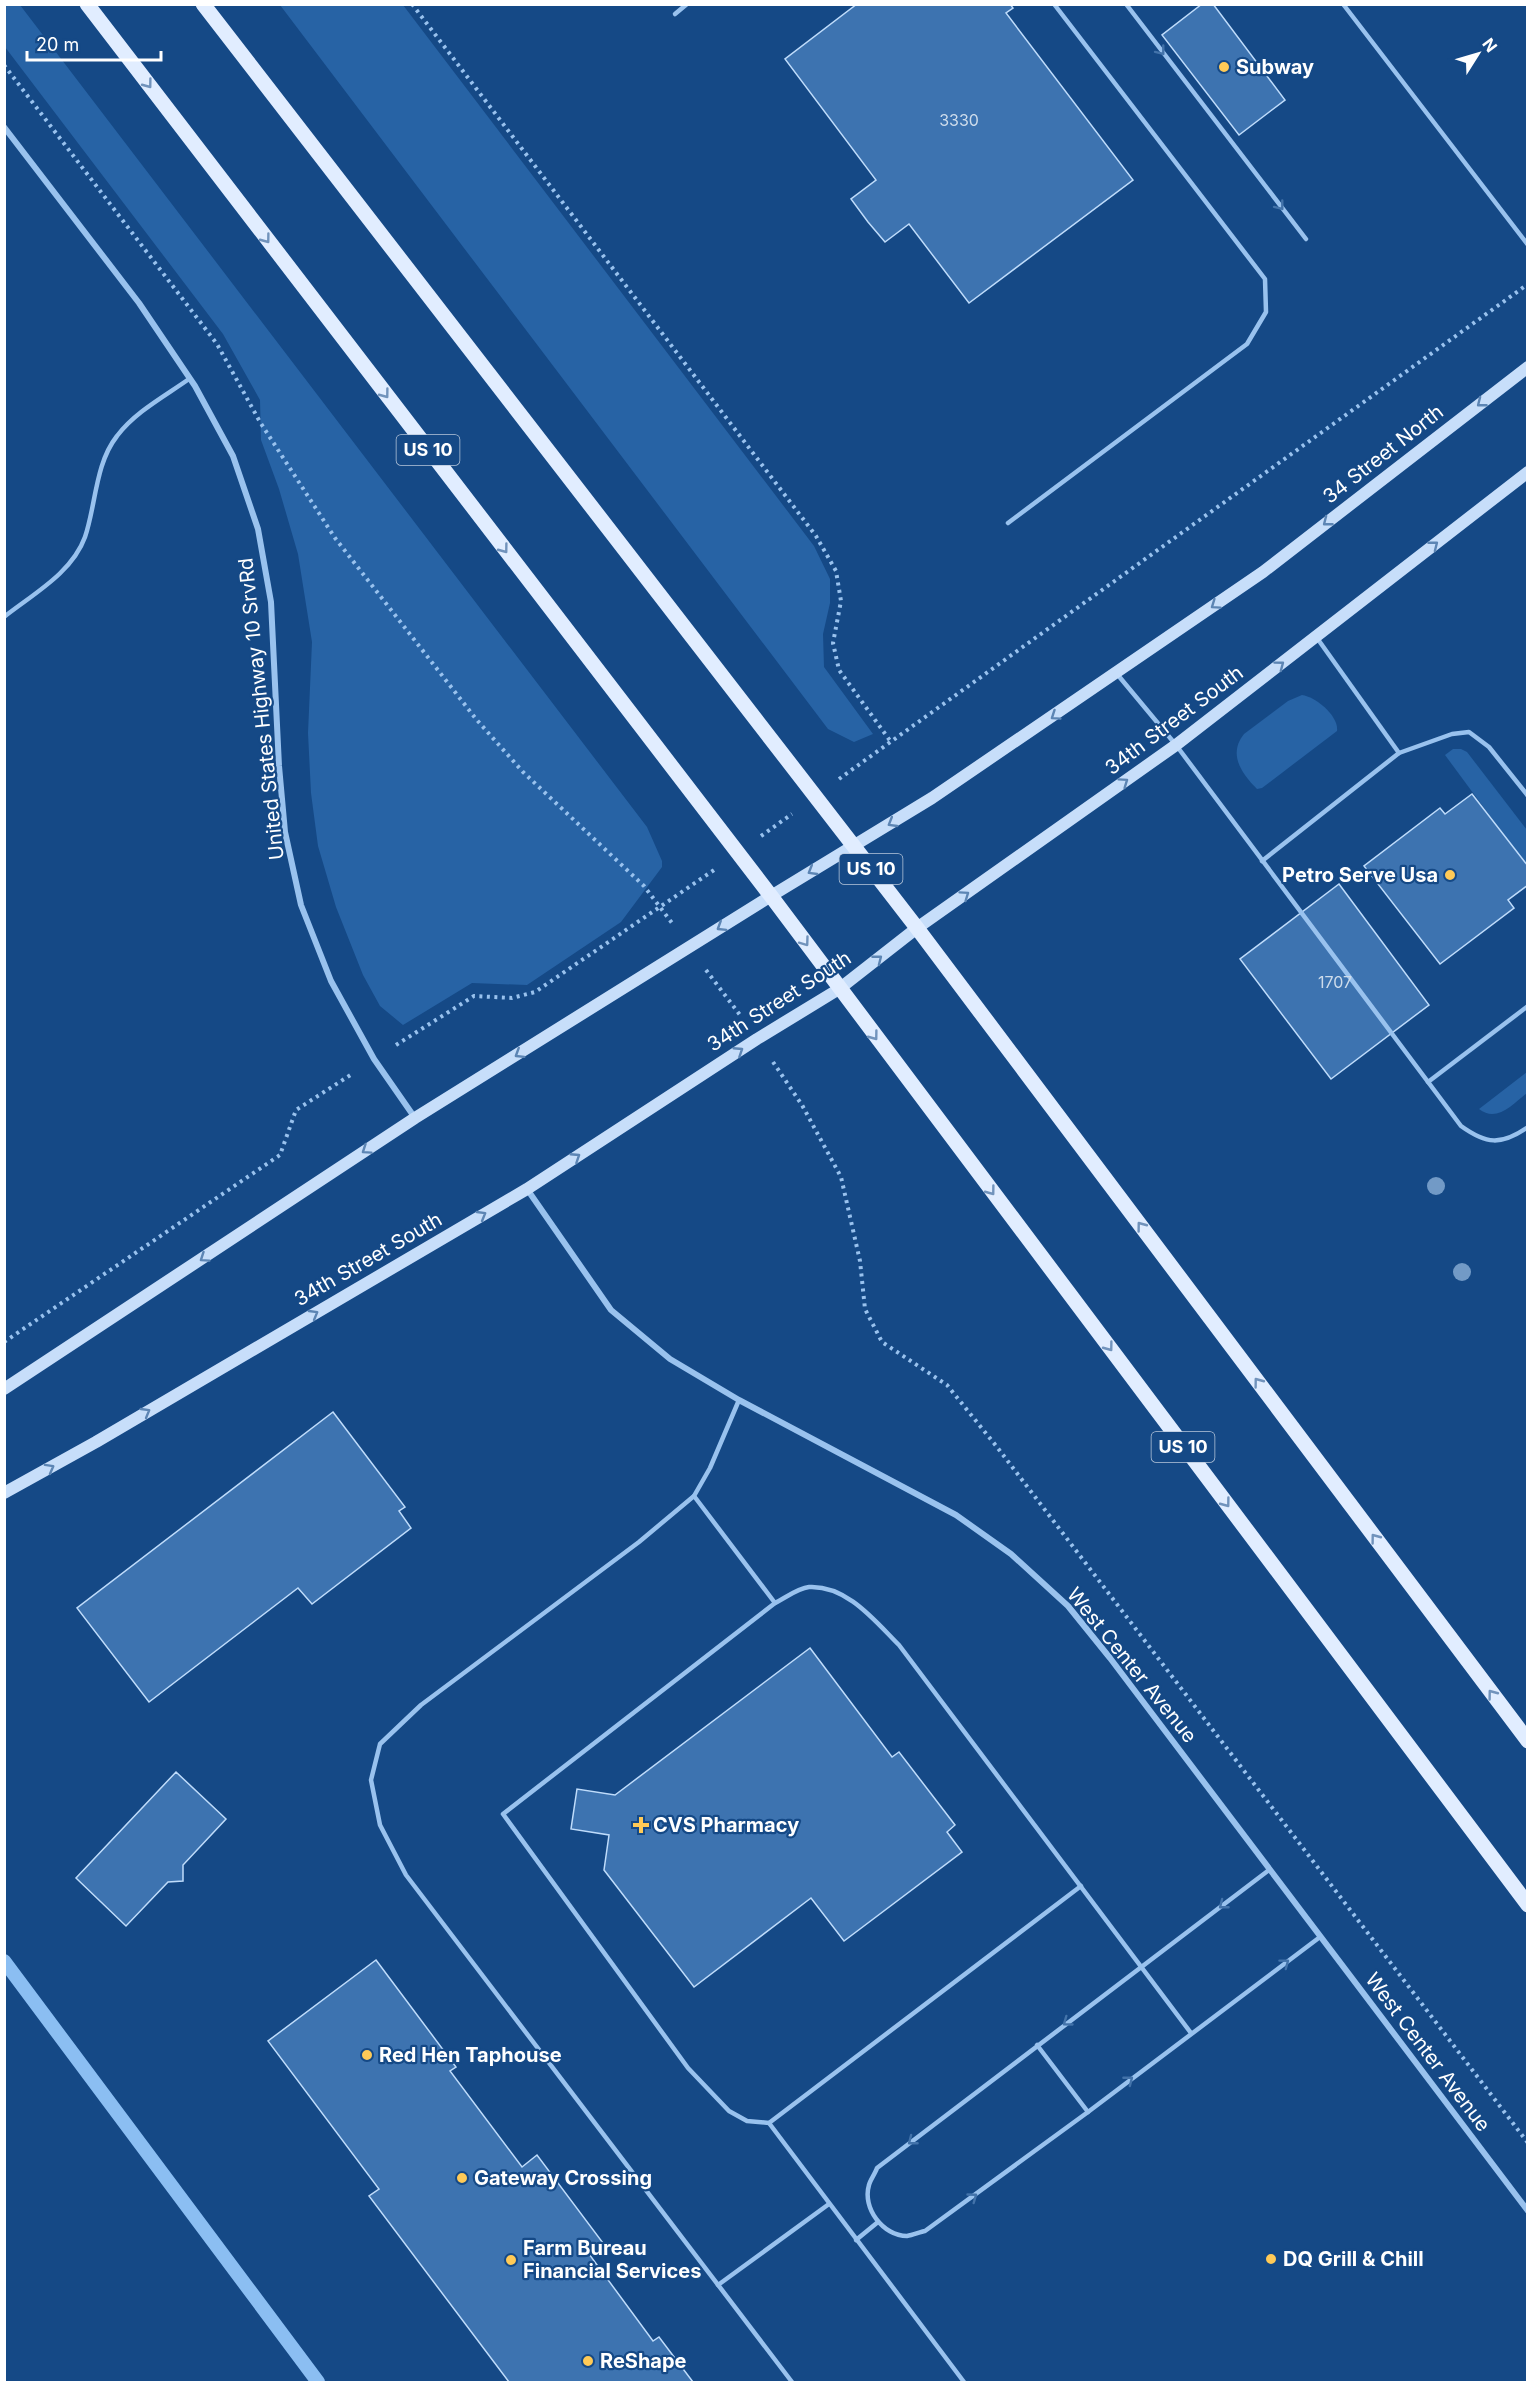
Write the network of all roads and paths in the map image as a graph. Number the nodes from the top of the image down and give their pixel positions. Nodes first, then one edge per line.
1 (87, 4) edge
2 (203, 4) edge
3 (412, 4) edge
4 (687, 4) edge
5 (1054, 4) edge
6 (1126, 4) edge
7 (1343, 4) edge
8 (675, 14) dead end
9 (4, 65) edge
10 (4, 126) edge
11 (1306, 239) dead end
12 (1527, 245) edge
13 (1527, 284) edge
14 (1527, 367) edge
15 (189, 379) junction
16 (1527, 472) edge
17 (1008, 524) dead end
18 (4, 617) edge
19 (1316, 637) junction
20 (1117, 674) junction
21 (891, 742) junction
22 (1176, 745) junction
23 (1399, 753) junction
24 (815, 796) junction
25 (1527, 796) edge
26 (853, 846) junction
27 (737, 853) junction
28 (1262, 861) junction
29 (771, 896) junction
30 (661, 908) junction
31 (917, 928) junction
32 (689, 947) junction
33 (839, 989) junction
34 (1527, 1006) edge
35 (757, 1039) junction
36 (374, 1059) junction
37 (1428, 1082) junction
38 (415, 1118) junction
39 (1527, 1127) edge
40 (527, 1189) junction
41 (4, 1342) edge
42 (4, 1389) edge
43 (739, 1400) junction
44 (4, 1493) edge
45 (694, 1496) junction
46 (776, 1603) junction
47 (1527, 1741) edge
48 (1269, 1870) junction
49 (1081, 1886) junction
50 (1527, 1905) edge
51 (1320, 1937) junction
52 (1142, 1967) junction
53 (1191, 2033) junction
54 (1037, 2045) junction
55 (1088, 2112) junction
56 (769, 2123) junction
57 (1527, 2143) edge
58 (829, 2204) junction
59 (1527, 2211) edge
60 (878, 2222) junction
61 (856, 2240) junction
62 (718, 2285) junction
63 (792, 2382) edge
64 (964, 2382) edge

1 -> 27 main road, US 10
2 - 24 main road, US 10
3 - 21 path
4 - 8 lane
5 - 17 lane
6 -> 11 lane
7 - 12 lane
9 - 30 path
10 - 15 street, United States Highway 10 SrvRd
13 - 21 path
14 -> 20 main road, 34 Street North
15 - 18 lane
15 - 36 street, United States Highway 10 SrvRd
19 -> 16 main road, 34th Street South
22 -> 19 main road, 34th Street South
19 - 23 lane
20 - 22 lane
20 -> 26 main road
21 - 24 path
22 - 28 lane
31 -> 22 main road, 34th Street South
23 - 25 lane
23 - 28 lane
24 - 26 main road, US 10
24 - 27 path
26 -> 29 main road
26 - 31 main road, US 10
27 - 29 main road, US 10
27 - 30 path
28 - 37 lane
29 -> 32 main road
29 -> 33 main road, US 10
30 - 32 path
30 - 36 path
33 -> 31 main road, 34th Street South
47 -> 31 main road, US 10
32 - 35 path
32 -> 38 main road
33 - 35 main road, 34th Street South
33 -> 50 main road, US 10
34 - 37 lane
40 -> 35 main road, 34th Street South
35 - 57 path
36 - 38 street, United States Highway 10 SrvRd
36 - 41 path
37 - 39 lane
38 -> 42 main road
40 - 43 street, West Center Avenue
44 -> 40 main road, 34th Street South
43 - 45 lane
43 - 48 street, West Center Avenue
45 - 46 lane
45 - 62 lane
46 - 49 lane
46 - 56 lane
48 - 51 street, West Center Avenue
48 -> 52 lane
49 - 52 lane
49 - 56 lane
53 -> 51 lane
51 - 59 street, West Center Avenue
52 - 53 lane
52 -> 54 lane
55 -> 53 lane
54 - 55 lane
54 -> 60 lane
60 -> 55 lane
56 - 58 lane
58 - 61 lane
58 - 62 lane
60 - 61 lane
61 - 64 lane
62 - 63 lane

